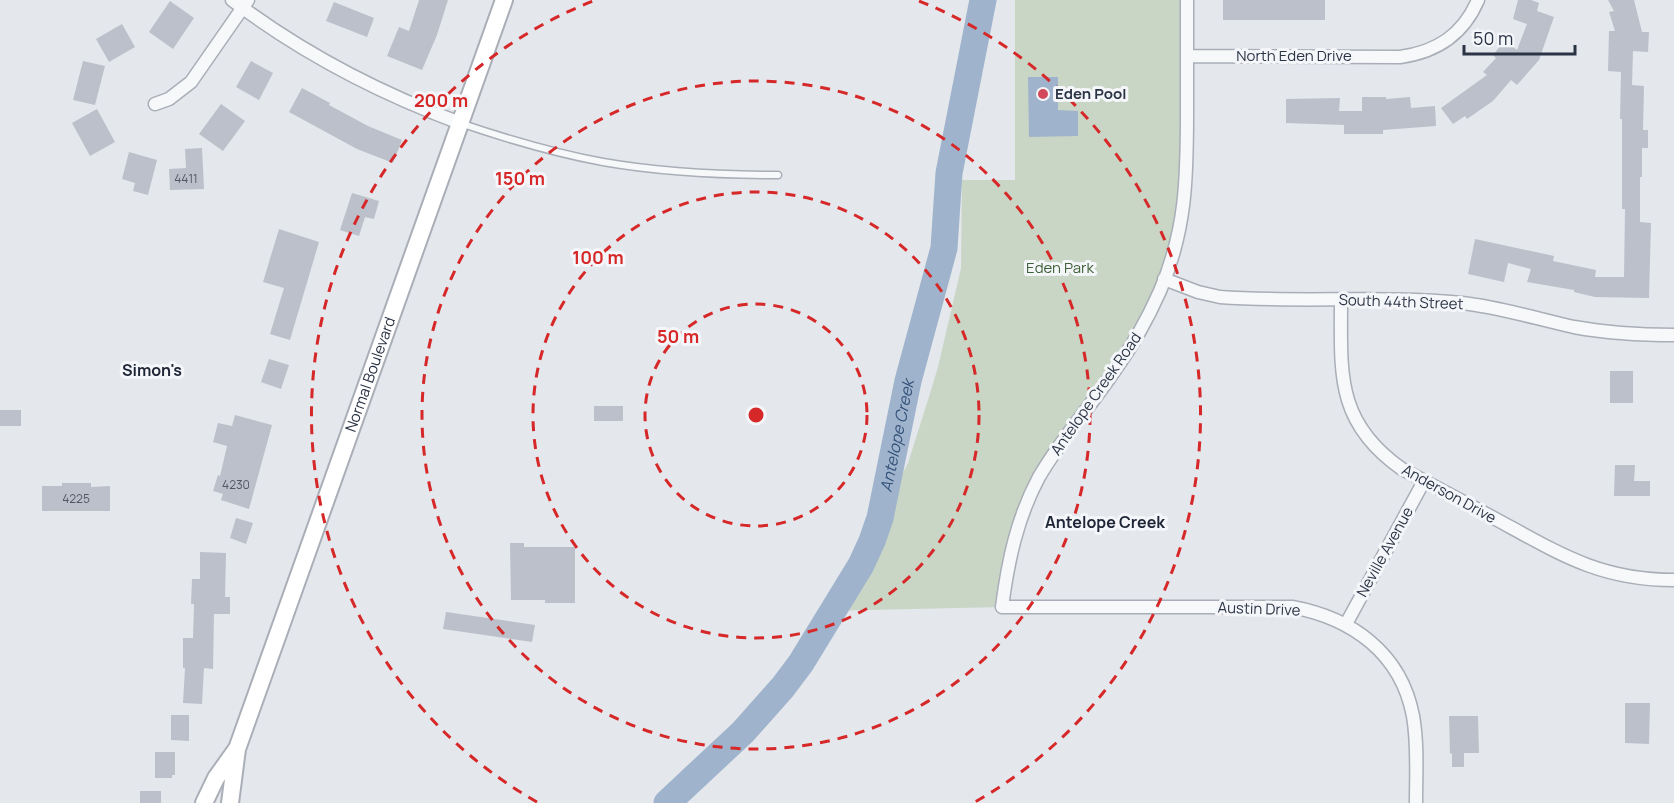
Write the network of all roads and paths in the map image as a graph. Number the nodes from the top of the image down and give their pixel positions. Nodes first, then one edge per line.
1 (232, 0) edge
2 (504, 0) edge
3 (1187, 0) edge
4 (1478, 0) edge
5 (246, 4) edge
6 (1187, 56) junction
7 (155, 104) dead end
8 (460, 123) junction
9 (778, 175) dead end
10 (1164, 279) junction
11 (1341, 299) junction
12 (1674, 336) edge
13 (1424, 481) junction
14 (1674, 580) edge
15 (1002, 607) joint
16 (1346, 624) junction
17 (237, 749) junction
18 (204, 803) edge
19 (230, 803) edge
20 (1416, 803) edge

1 - 5 street
2 - 8 main road, Normal Boulevard
3 - 6 street, Antelope Creek Road
4 - 6 street, North Eden Drive
5 - 7 street
5 - 8 street
6 - 10 street, Antelope Creek Road
8 - 9 lane
8 - 17 main road, Normal Boulevard
10 - 11 street, South 44th Street
10 - 15 street, Antelope Creek Road
11 - 12 street, South 44th Street
11 - 13 street, Anderson Drive
13 - 14 street, Anderson Drive
13 - 16 street, Neville Avenue
15 - 16 street, Austin Drive
16 - 20 street, Austin Drive
17 - 18 main road, Normal Boulevard
17 - 19 main road, Normal Boulevard

